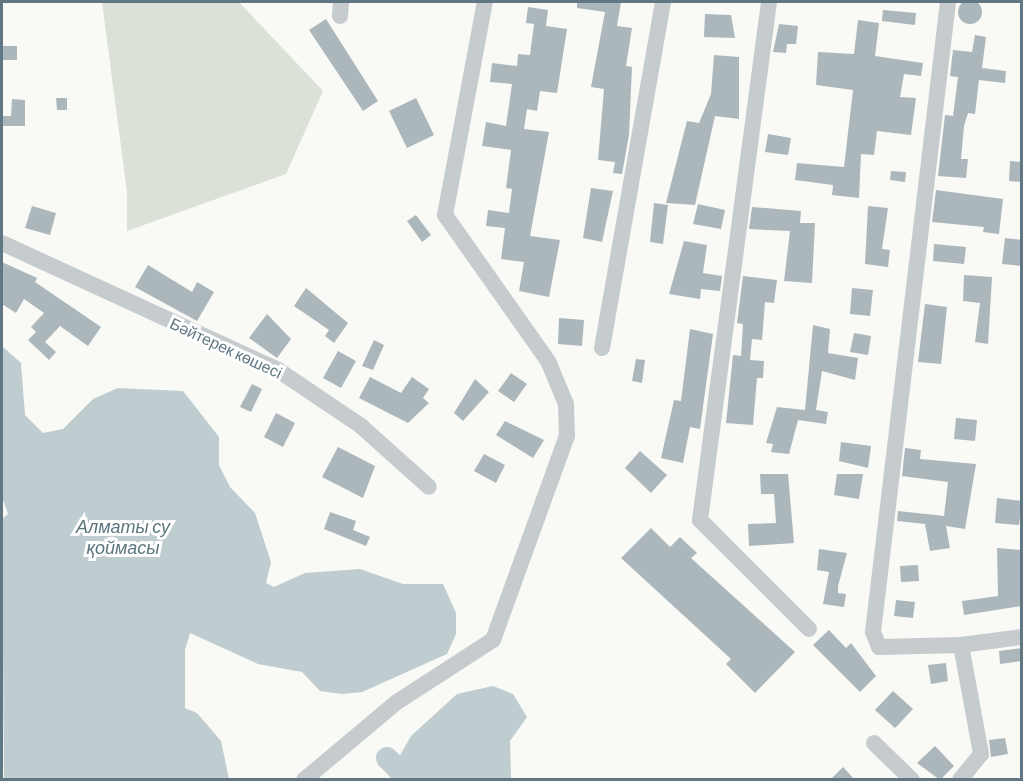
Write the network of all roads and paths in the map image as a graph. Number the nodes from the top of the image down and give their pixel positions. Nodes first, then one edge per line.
1 (485, 2) edge
2 (663, 2) edge
3 (769, 2) edge
4 (948, 2) edge
5 (2, 243) edge
6 (602, 348) dead end
7 (429, 487) dead end
8 (809, 629) dead end
9 (1022, 637) edge
10 (962, 645) junction
11 (874, 743) dead end
12 (304, 780) edge
13 (912, 780) edge
14 (960, 780) edge

1 - 12 street
2 - 6 street
3 - 8 street
4 - 10 street
5 - 7 street, Бәйтерек көшесі
9 - 10 street
10 - 14 street
11 - 13 street

